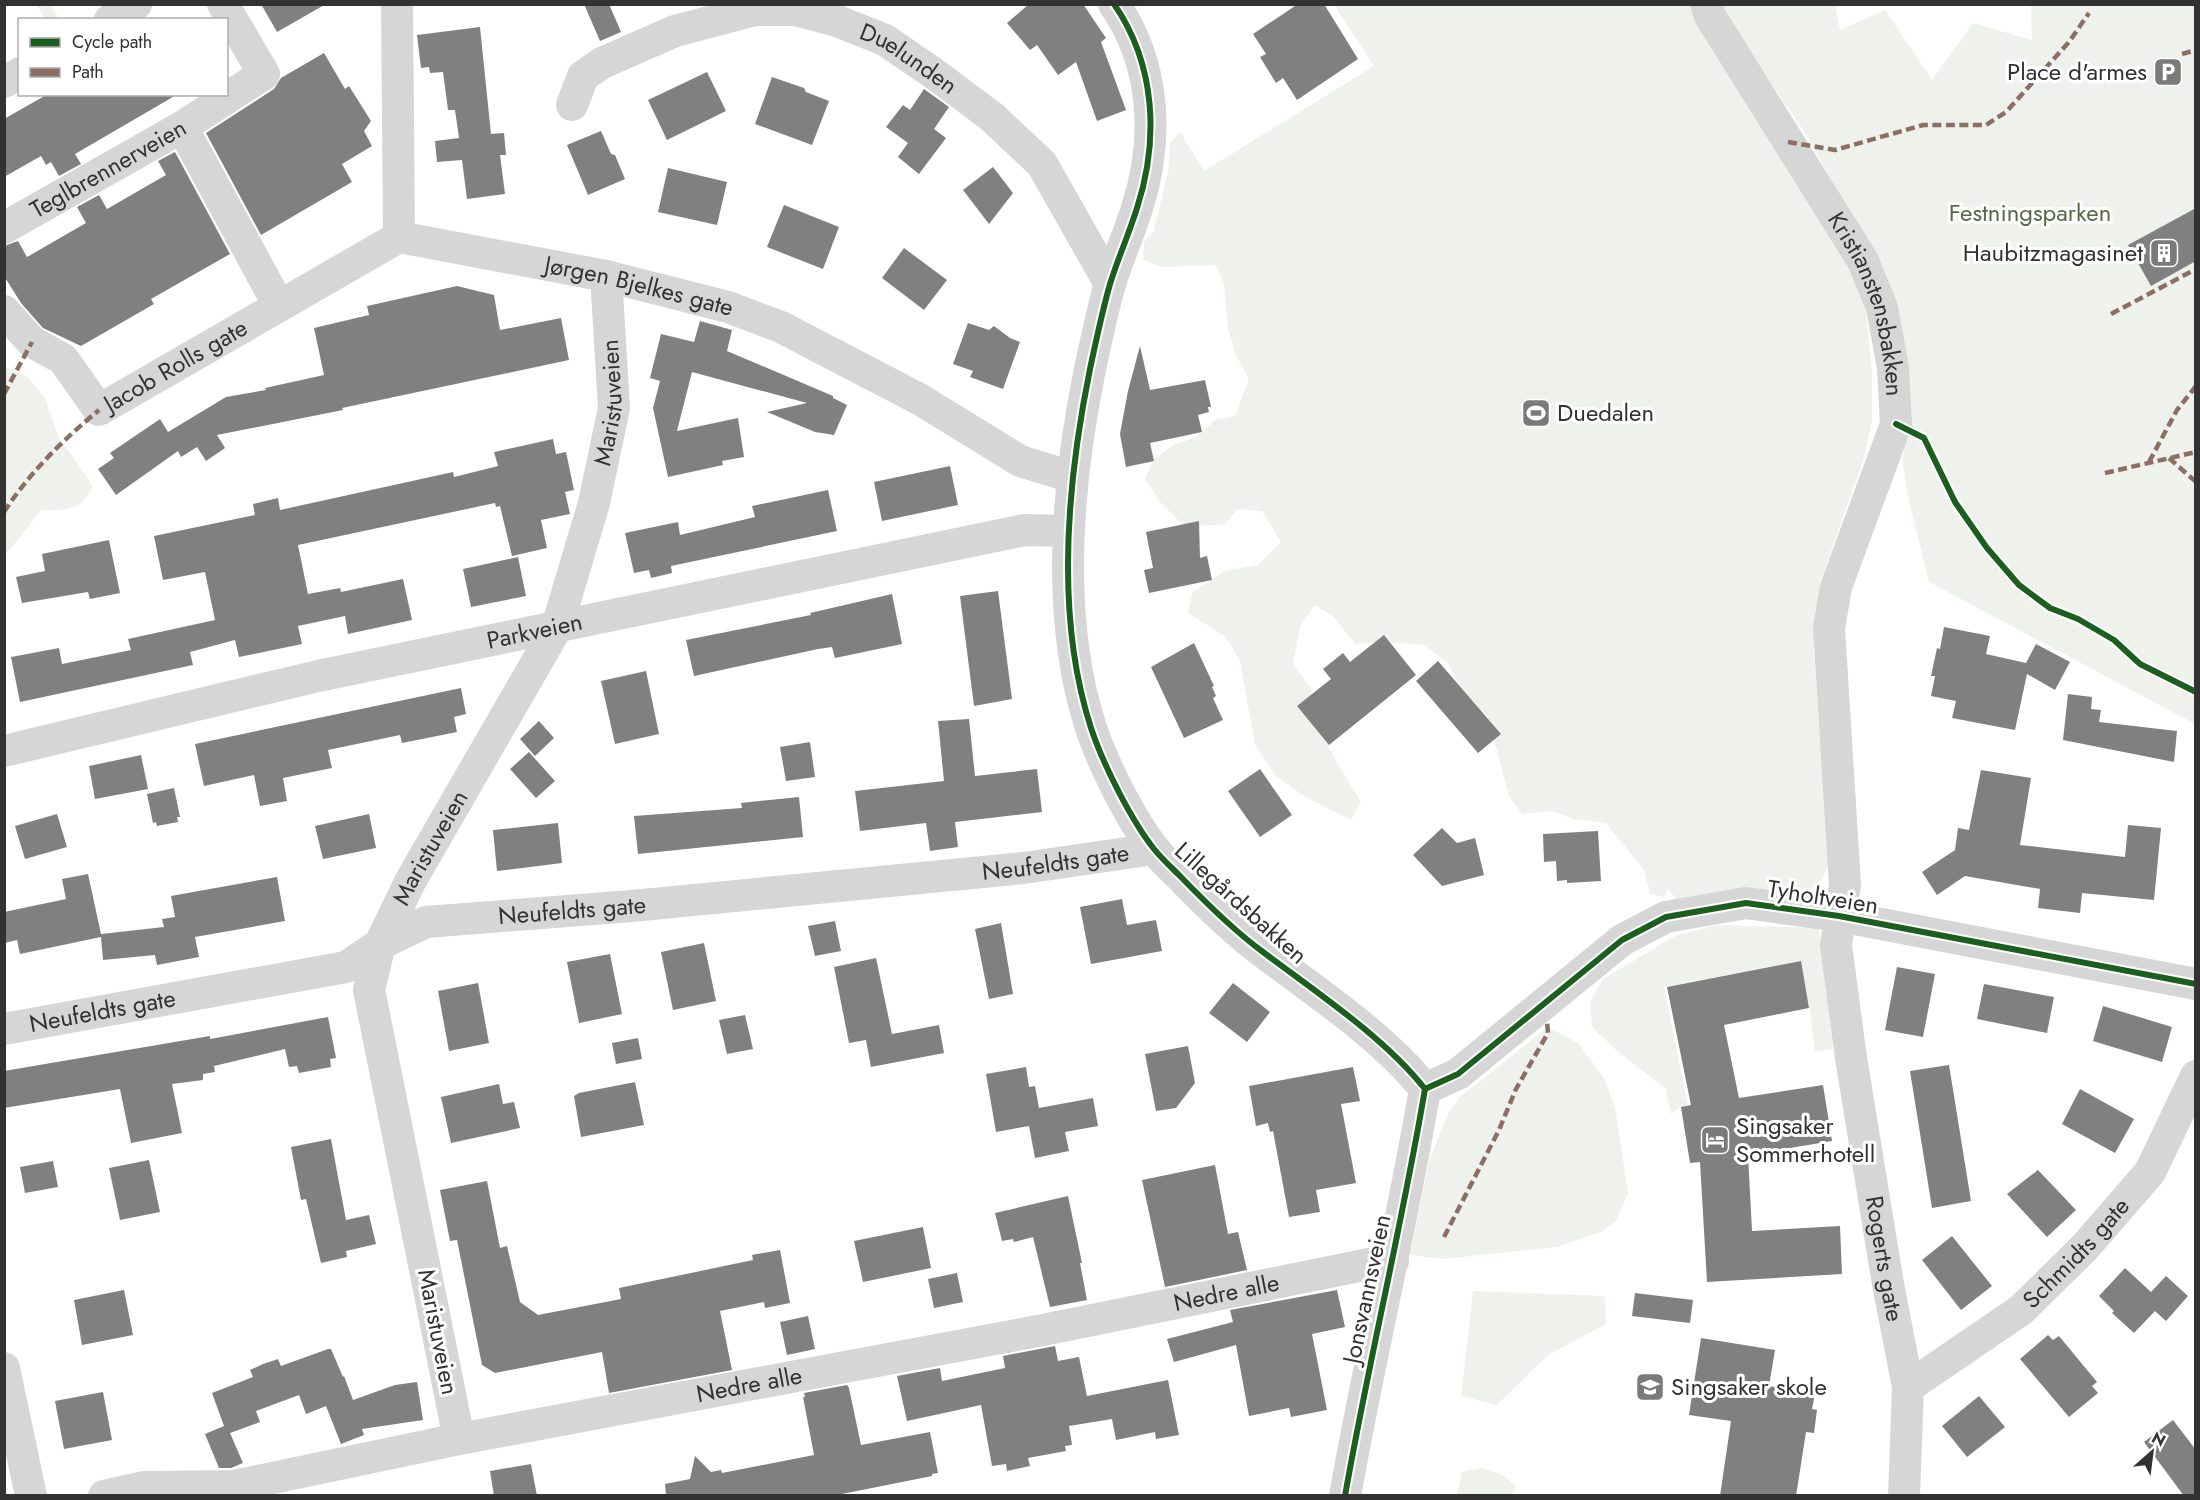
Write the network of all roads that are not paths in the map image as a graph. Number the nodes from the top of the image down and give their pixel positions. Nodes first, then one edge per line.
1 (136, 4) edge
2 (223, 4) edge
3 (397, 4) edge
4 (1114, 4) edge
5 (1706, 4) edge
6 (113, 18) edge
7 (18, 74) edge
8 (4, 82) edge
9 (572, 105) dead end
10 (182, 127) junction
11 (4, 228) edge
12 (399, 237) junction
13 (606, 276) junction
14 (1110, 284) junction
15 (279, 306) junction
16 (4, 311) edge
17 (1072, 477) junction
18 (1069, 531) junction
19 (557, 627) junction
20 (4, 751) edge
21 (1154, 849) junction
22 (1839, 916) junction
23 (380, 944) junction
24 (2196, 984) edge
25 (4, 1029) edge
26 (2196, 1076) edge
27 (1425, 1089) junction
28 (1393, 1261) junction
29 (4, 1368) edge
30 (1908, 1388) junction
31 (459, 1439) junction
32 (31, 1496) edge
33 (104, 1496) edge
34 (1345, 1496) edge
35 (1904, 1496) edge

1 - 6 street
2 - 10 street, Teglbrennerveien
3 - 12 street
4 - 14 street, Lillegårdsbakken
5 - 22 street, Kristianstensbakken
7 - 8 street
9 - 14 street, Duelunden
10 - 11 street, Teglbrennerveien
10 - 15 street
12 - 13 street, Jørgen Bjelkes gate
12 - 15 street, Jacob Rolls gate
13 - 17 street, Jørgen Bjelkes gate
13 - 19 street, Maristuveien
14 - 17 street, Lillegårdsbakken
15 - 16 street, Jacob Rolls gate
17 - 18 street, Lillegårdsbakken
18 - 19 street, Parkveien
18 - 21 street, Lillegårdsbakken
19 - 20 street, Parkveien
19 - 23 street, Maristuveien
21 - 23 street, Neufeldts gate
21 - 27 street, Lillegårdsbakken
22 - 24 street, Tyholtveien
22 - 27 street, Tyholtveien
22 - 30 street, Rogerts gate
23 - 25 street, Neufeldts gate
23 - 31 street, Maristuveien
26 - 30 street, Schmidts gate
27 - 28 street, Jonsvannsveien
28 - 31 street, Nedre alle
28 - 34 street, Jonsvannsveien
29 - 32 street
30 - 35 street, Rogerts gate
31 - 33 street, Nedre alle

